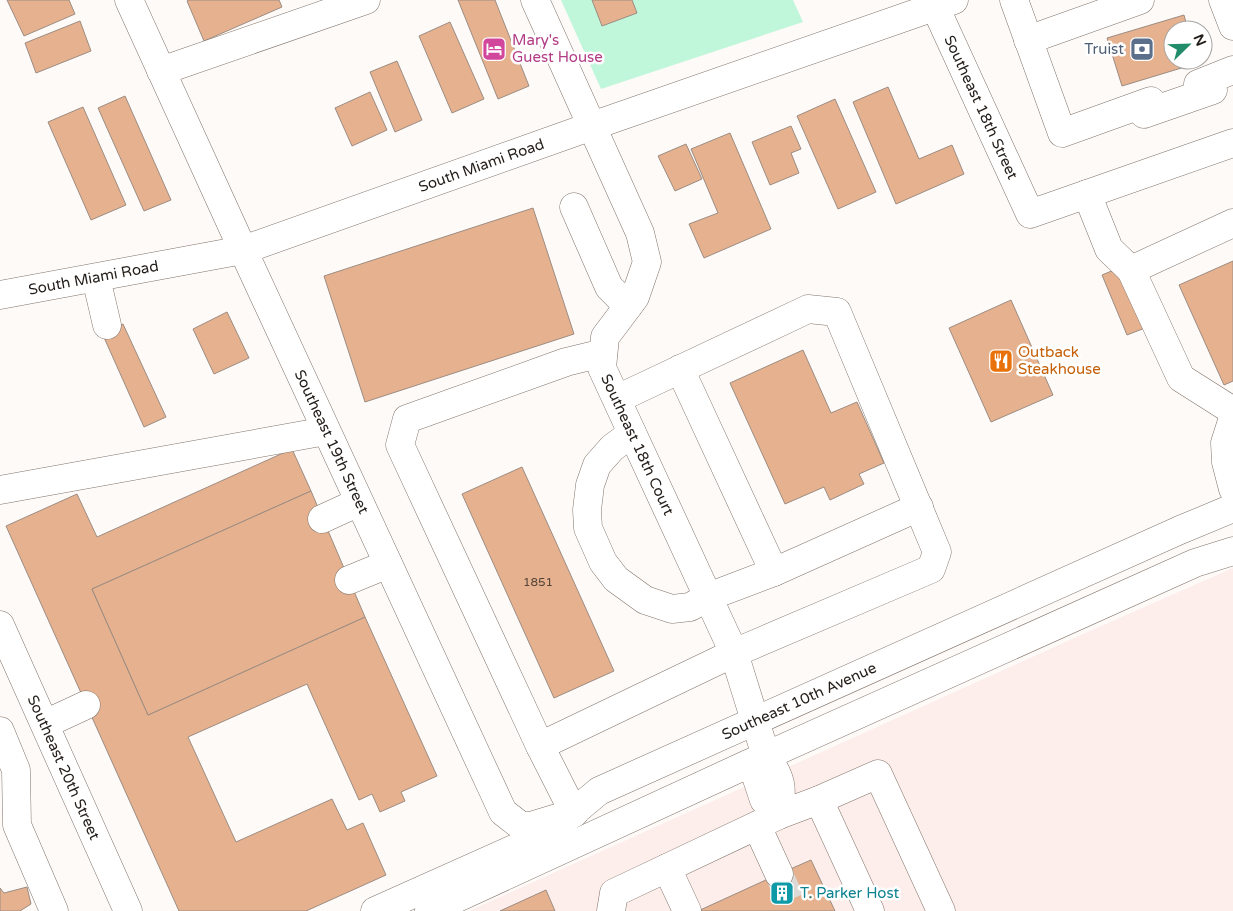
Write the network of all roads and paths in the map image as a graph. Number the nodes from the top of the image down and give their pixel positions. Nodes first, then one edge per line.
1 (130, 0) edge
2 (366, 0) edge
3 (536, 0) edge
4 (1014, 0) edge
5 (1140, 0) edge
6 (1223, 0) edge
7 (940, 2) edge
8 (1233, 26) edge
9 (1028, 40) junction
10 (162, 71) junction
11 (1214, 78) edge
12 (592, 126) junction
13 (1233, 144) edge
14 (1087, 194) junction
15 (574, 207) dead end
16 (1233, 223) edge
17 (243, 250) junction
18 (1131, 270) junction
19 (96, 278) junction
20 (0, 296) edge
21 (628, 306) junction
22 (107, 325) dead end
23 (603, 353) junction
24 (680, 369) junction
25 (617, 399) junction
26 (1233, 411) edge
27 (1233, 418) edge
28 (326, 431) junction
29 (632, 432) junction
30 (1233, 489) edge
31 (0, 490) edge
32 (359, 502) junction
33 (918, 507) junction
34 (1233, 508) edge
35 (322, 519) dead end
36 (1233, 552) edge
37 (388, 564) junction
38 (774, 572) junction
39 (349, 580) dead end
40 (708, 597) junction
41 (0, 625) edge
42 (915, 649) junction
43 (734, 653) junction
44 (928, 683) junction
45 (86, 704) dead end
46 (756, 721) junction
47 (44, 724) junction
48 (0, 730) edge
49 (540, 746) junction
50 (766, 756) junction
51 (819, 800) junction
52 (574, 813) junction
53 (768, 821) junction
54 (667, 868) junction
55 (779, 874) tunnel mouth
56 (436, 903) edge
57 (54, 911) edge
58 (128, 911) edge
59 (375, 911) edge
60 (611, 911) edge
61 (687, 911) edge
62 (870, 911) edge
63 (941, 911) edge

1 - 10 street, Southeast 19th Street
2 - 10 street
3 - 12 street, Southeast 18th Court
4 - 9 street
5 - 9 street
6 - 8 street
7 - 12 street, South Miami Road
7 - 14 street, Southeast 18th Street
9 - 11 street
10 - 17 street, Southeast 19th Street
12 - 17 street, South Miami Road
12 - 21 street, Southeast 18th Court
13 - 14 street
14 - 18 street
15 - 21 street
16 - 18 street
17 - 19 street, South Miami Road
17 - 28 street, Southeast 19th Street
18 - 26 street
19 - 20 street, South Miami Road
19 - 22 street
21 - 23 street, Southeast 18th Court
23 - 25 street, Southeast 18th Court
23 - 49 street
24 - 25 street
24 - 33 street
24 - 38 street
25 - 29 street, Southeast 18th Court
27 - 30 street
28 - 31 street
28 - 32 street, Southeast 19th Street
29 - 40 street, Southeast 18th Court
29 - 40 street
32 - 35 street
32 - 37 street, Southeast 19th Street
33 - 38 street
33 - 43 street
34 - 42 street, Southeast 10th Avenue
36 - 44 street, Southeast 10th Avenue
37 - 39 street
37 - 52 street, Southeast 19th Street
38 - 40 street
40 - 43 street, Southeast 18th Court
41 - 47 street, Southeast 20th Street
42 - 44 street
42 - 46 street, Southeast 10th Avenue
43 - 46 street, Southeast 18th Court
43 - 49 street
44 - 50 street, Southeast 10th Avenue
45 - 47 street
46 - 50 street, Southeast 18th Court
46 - 52 street, Southeast 10th Avenue
47 - 58 street, Southeast 20th Street
48 - 57 street
49 - 52 street
50 - 53 street
50 - 56 street, Southeast 10th Avenue
51 - 53 street
51 - 62 street
51 - 63 street
52 - 56 street, Southeast 10th Avenue
53 - 54 street
53 - 55 street
54 - 60 street
54 - 61 street
56 - 59 street, Southeast 10th Avenue

